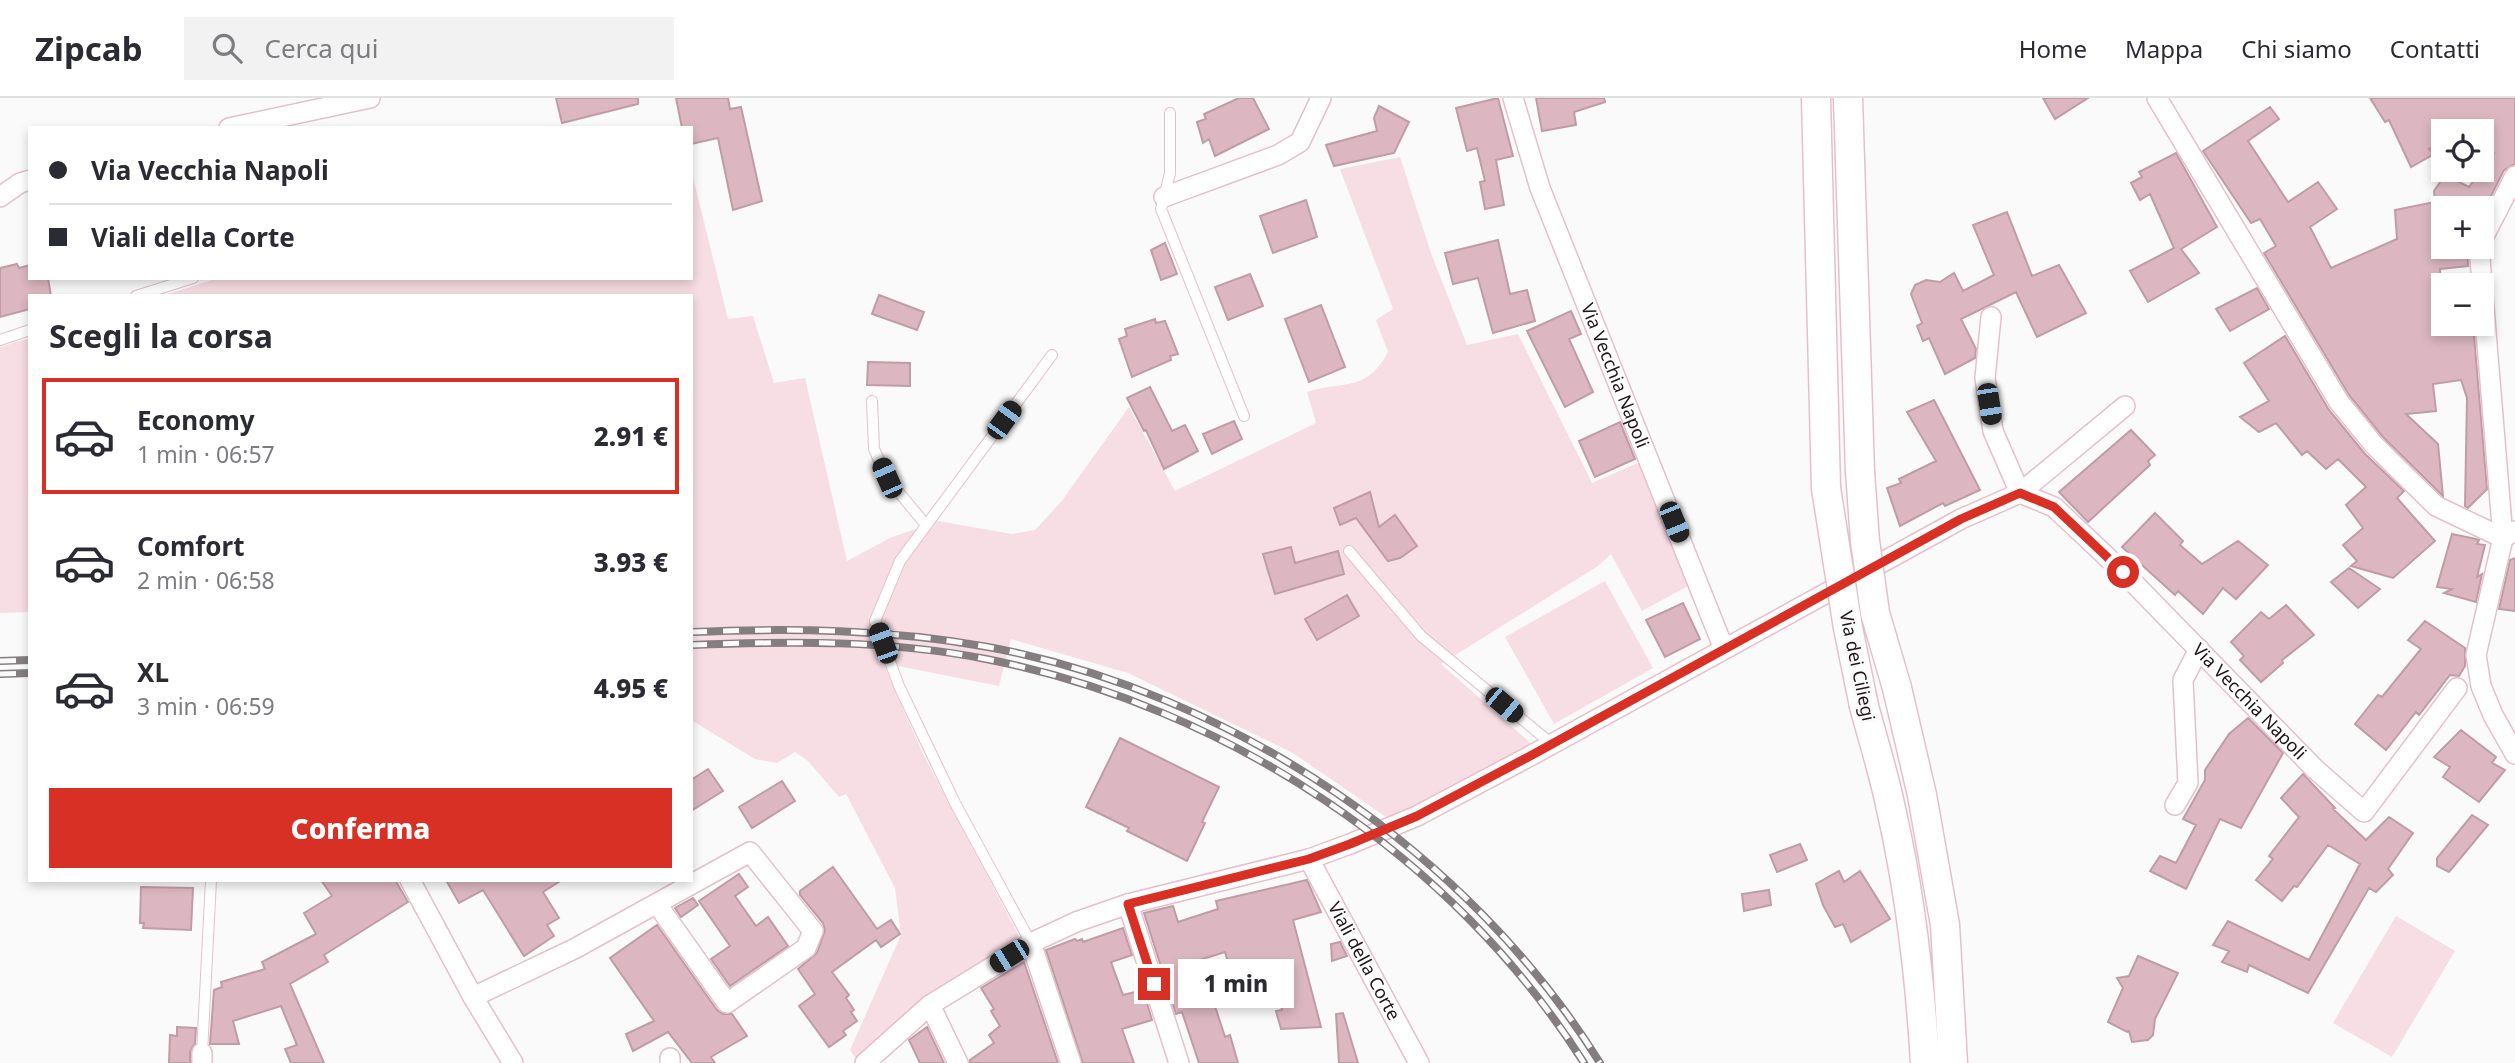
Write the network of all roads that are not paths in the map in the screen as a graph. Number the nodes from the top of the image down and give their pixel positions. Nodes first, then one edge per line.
1 (370, 98) edge
2 (1321, 98) edge
3 (1514, 98) edge
4 (1816, 98) edge
5 (1848, 98) edge
6 (2158, 98) edge
7 (1170, 113) dead end
8 (238, 126) edge
9 (2515, 176) edge
10 (28, 181) edge
11 (0, 197) edge
12 (1164, 197) junction
13 (2494, 217) edge
14 (2480, 259) edge
15 (187, 280) edge
16 (142, 294) edge
17 (1991, 317) dead end
18 (28, 331) edge
19 (0, 340) edge
20 (1052, 355) dead end
21 (872, 401) dead end
22 (2125, 406) dead end
23 (1244, 416) dead end
24 (2020, 493) junction
25 (926, 525) junction
26 (2509, 534) edge
27 (1349, 551) dead end
28 (1724, 649) junction
29 (2199, 649) junction
30 (2457, 688) dead end
31 (1552, 744) junction
32 (2515, 754) edge
33 (2175, 804) dead end
34 (1309, 859) junction
35 (211, 882) edge
36 (411, 882) edge
37 (657, 904) junction
38 (1128, 904) junction
39 (1031, 943) junction
40 (472, 997) junction
41 (930, 1005) junction
42 (202, 1058) edge
43 (513, 1063) edge
44 (865, 1063) edge
45 (958, 1063) edge
46 (1071, 1063) edge
47 (1179, 1063) edge
48 (1419, 1063) edge
49 (1925, 1063) edge
50 (1953, 1063) edge

1 - 8 street
2 - 12 street
3 - 28 street, Via Vecchia Napoli
4 - 49 main road, Via dei Ciliegi, bridge
5 - 50 main road, Via dei Ciliegi, bridge
6 - 26 street
7 - 12 lane
9 - 13 street
10 - 11 street
12 - 23 lane
14 - 26 street
15 - 16 lane
17 - 24 street
18 - 19 lane
20 - 25 lane
21 - 25 lane
22 - 24 street
24 - 28 street
24 - 29 street, Via Vecchia Napoli
25 - 39 lane
26 - 32 street
27 - 31 lane
28 - 31 street
29 - 30 street, Via Vecchia Napoli
29 - 33 street
31 - 34 street
34 - 38 street
34 - 48 street, Viali della Corte
35 - 42 lane
36 - 40 street
37 - 37 street
37 - 40 street
38 - 39 street
38 - 47 street
39 - 41 street
39 - 46 street
40 - 43 street
41 - 44 street
41 - 45 street

